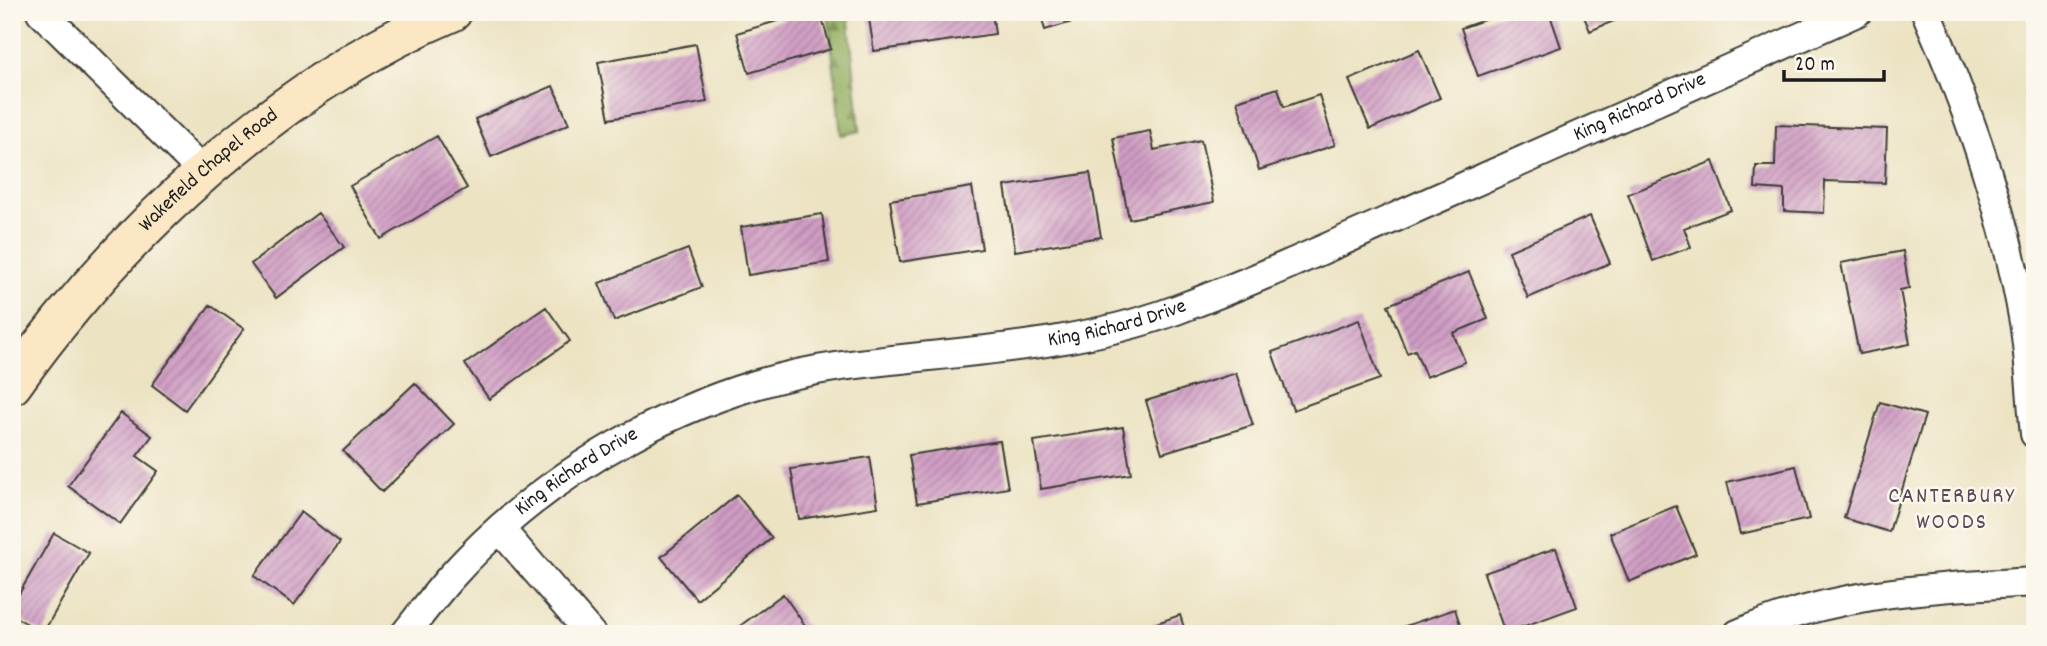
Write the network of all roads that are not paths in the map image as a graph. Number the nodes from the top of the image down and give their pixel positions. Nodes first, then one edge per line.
1 (41, 12) edge
2 (452, 12) edge
3 (1857, 12) edge
4 (1926, 12) edge
5 (204, 173) junction
6 (12, 385) edge
7 (2035, 434) edge
8 (500, 530) junction
9 (2035, 582) edge
10 (405, 634) edge
11 (591, 634) edge
12 (1738, 634) edge

1 - 5 street
2 - 5 main road, Wakefield Chapel Road
3 - 8 street, King Richard Drive
4 - 7 street
5 - 6 main road, Wakefield Chapel Road
8 - 10 street, King Richard Drive
8 - 11 street
9 - 12 street

